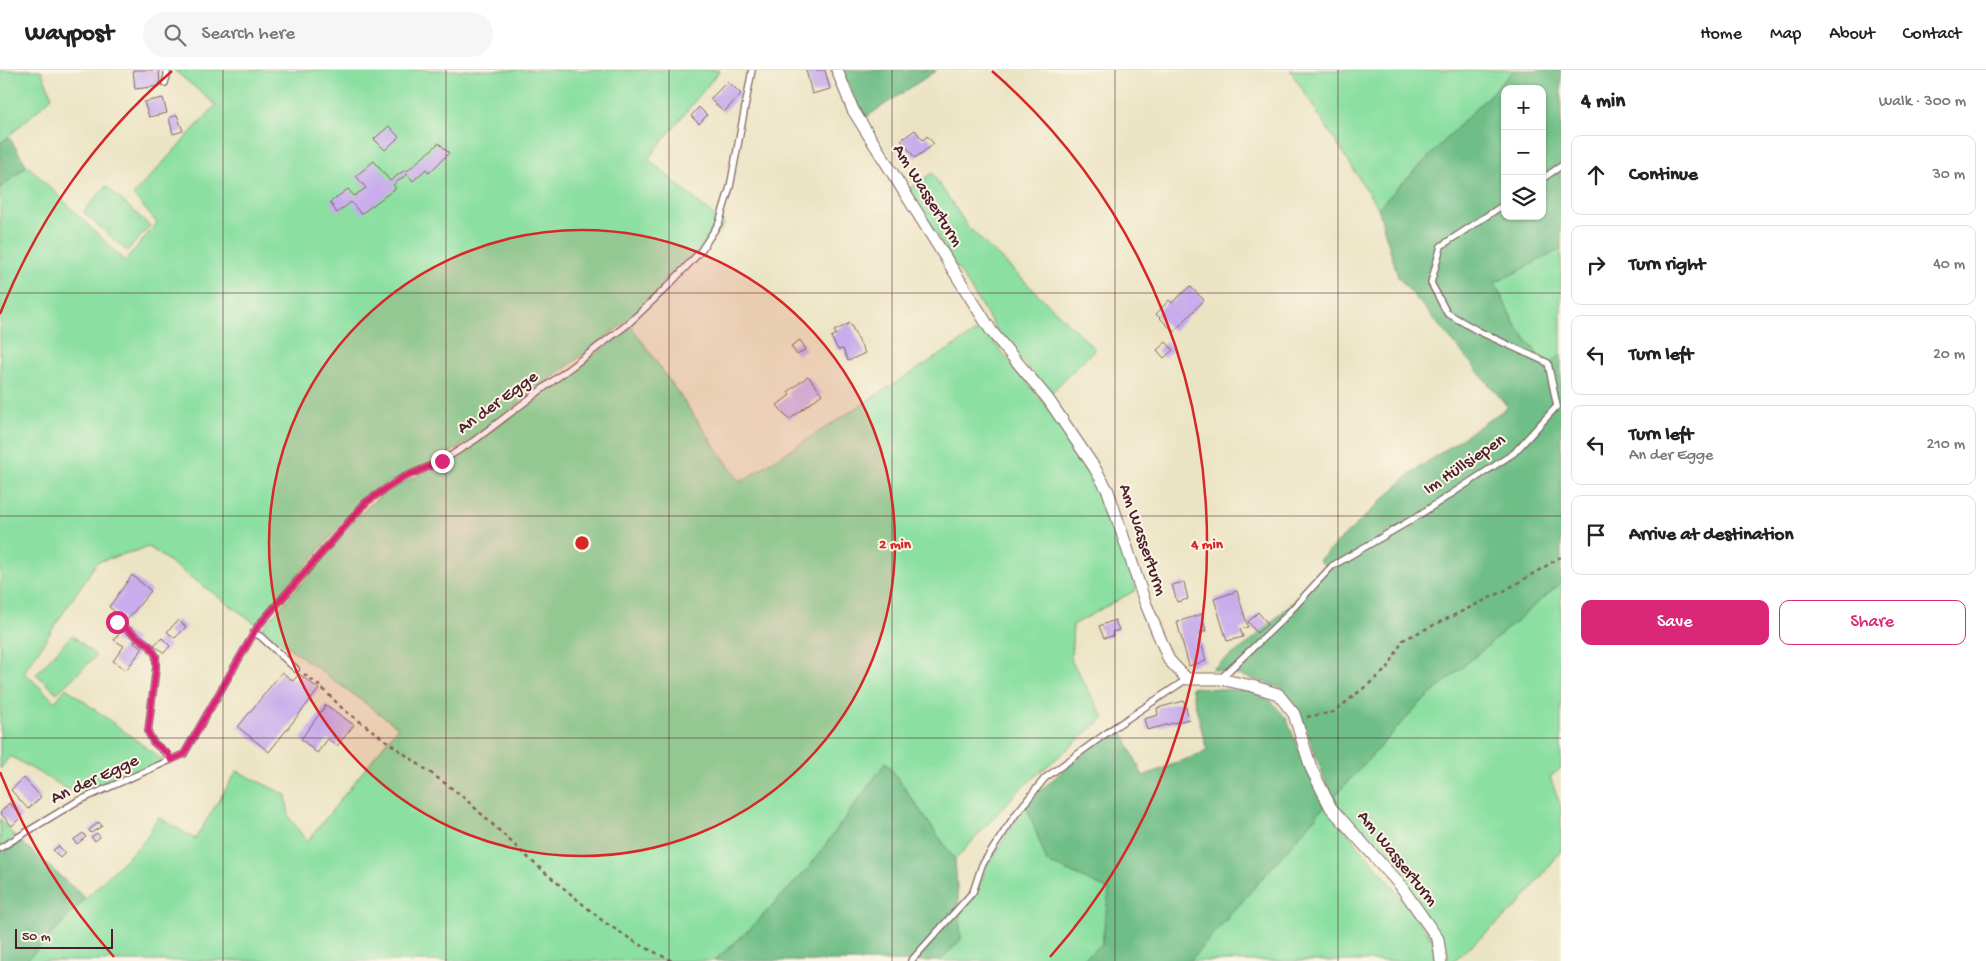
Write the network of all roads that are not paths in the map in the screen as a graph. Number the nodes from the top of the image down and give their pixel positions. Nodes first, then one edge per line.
1 (167, 70) edge
2 (752, 70) edge
3 (837, 70) edge
4 (165, 83) dead end
5 (1561, 166) edge
6 (1546, 176) edge
7 (1501, 207) edge
8 (117, 622) dead end
9 (253, 633) junction
10 (296, 669) road end
11 (1186, 679) junction
12 (1220, 680) junction
13 (171, 760) junction
14 (0, 848) edge
15 (911, 961) edge
16 (1441, 961) edge

1 - 4 lane
2 - 9 lane, An der Egge
3 - 11 street, Am Wasserturm
5 - 6 lane
7 - 12 lane, Im Hüllsiepen
8 - 13 lane
9 - 10 lane
9 - 13 lane, An der Egge
11 - 12 street, Am Wasserturm
11 - 15 lane
12 - 16 street, Am Wasserturm
13 - 14 lane, An der Egge

